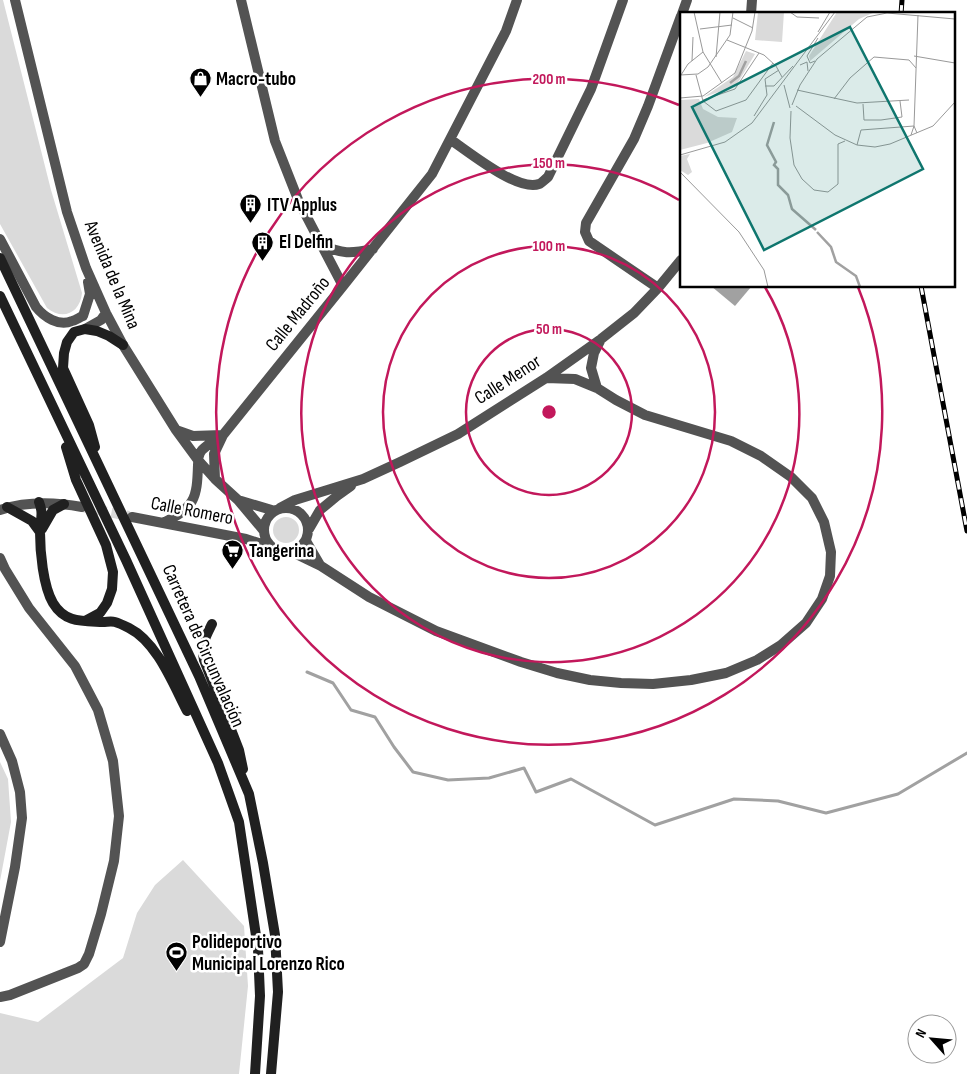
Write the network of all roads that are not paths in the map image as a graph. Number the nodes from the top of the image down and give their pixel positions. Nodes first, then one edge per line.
1 (16, 0) edge
2 (241, 0) edge
3 (518, 0) edge
4 (623, 0) edge
5 (687, 0) edge
6 (682, 12) edge
7 (680, 18) edge
8 (451, 140) junction
9 (0, 239) edge
10 (322, 245) junction
11 (373, 249) junction
12 (0, 258) edge
13 (680, 261) edge
14 (86, 268) junction
15 (343, 286) junction
16 (658, 288) junction
17 (0, 296) edge
18 (106, 313) junction
19 (83, 316) junction
20 (85, 329) junction
21 (601, 339) junction
22 (122, 346) junction
23 (546, 378) junction
24 (597, 388) junction
25 (54, 411) junction
26 (176, 430) junction
27 (223, 435) junction
28 (214, 454) junction
29 (198, 460) junction
30 (104, 477) junction
31 (363, 479) junction
32 (215, 480) junction
33 (238, 500) junction
34 (39, 502) junction
35 (64, 504) junction
36 (82, 507) tunnel mouth
37 (4, 509) edge
38 (277, 510) junction
39 (132, 517) tunnel mouth
40 (163, 523) junction
41 (309, 529) junction
42 (40, 532) junction
43 (264, 533) junction
44 (246, 539) junction
45 (306, 541) junction
46 (271, 547) junction
47 (292, 552) junction
48 (0, 558) edge
49 (321, 566) junction
50 (85, 621) junction
51 (212, 624) dead end
52 (0, 734) edge
53 (218, 763) junction
54 (249, 794) junction
55 (0, 942) edge
56 (0, 996) edge
57 (255, 1074) edge
58 (271, 1074) edge

1 - 14 street, Avenida de la Mina
2 - 10 street
3 - 8 street, Calle Madroño
4 - 8 street
5 - 6 street
7 - 16 street
8 - 11 street, Calle Madroño
9 - 19 street
10 - 11 street
10 - 15 street
11 - 15 street, Calle Madroño
12 - 30 main road, Carretera de Circunvalación
13 - 16 street, Calle Menor
14 - 18 street, Avenida de la Mina
14 - 19 street
15 - 27 street, Calle Madroño
16 - 21 street, Calle Menor
17 - 25 main road, Carretera de Circunvalación
18 - 19 street
18 - 20 street
18 - 22 street, Avenida de la Mina
20 - 22 main road
20 - 30 main road
21 - 23 street, Calle Menor
21 - 24 street
22 - 26 street, Avenida de la Mina
23 - 24 street
23 - 31 street, Calle Menor
24 - 49 street
25 - 50 main road
25 - 53 main road, Carretera de Circunvalación
26 - 27 street
26 - 29 street, Avenida de la Mina
27 - 28 street, Calle Madroño
27 - 29 street, Calle Madroño
28 - 29 street
28 - 32 street, Calle Madroño
29 - 32 street, Avenida de la Mina
29 - 40 street
30 - 54 main road, Carretera de Circunvalación
31 - 38 street, Calle Menor
31 - 41 street, Calle Menor
32 - 33 street, Avenida de la Mina
33 - 38 street, Avenida de la Mina
33 - 43 street, Avenida de la Mina
34 - 35 street
34 - 37 street
34 - 42 main road
35 - 36 street
35 - 42 main road
37 - 42 main road
38 - 41 street
38 - 43 street
39 - 40 street, Calle Romero
40 - 44 street, Calle Romero
41 - 45 street
42 - 50 main road
43 - 44 street, Calle Romero
43 - 46 street
44 - 46 street, Calle Romero
45 - 47 street
45 - 49 street
46 - 47 street
47 - 49 street
48 - 56 street
50 - 53 main road
51 - 54 main road
52 - 55 street
53 - 57 main road, Carretera de Circunvalación
54 - 58 main road, Carretera de Circunvalación

